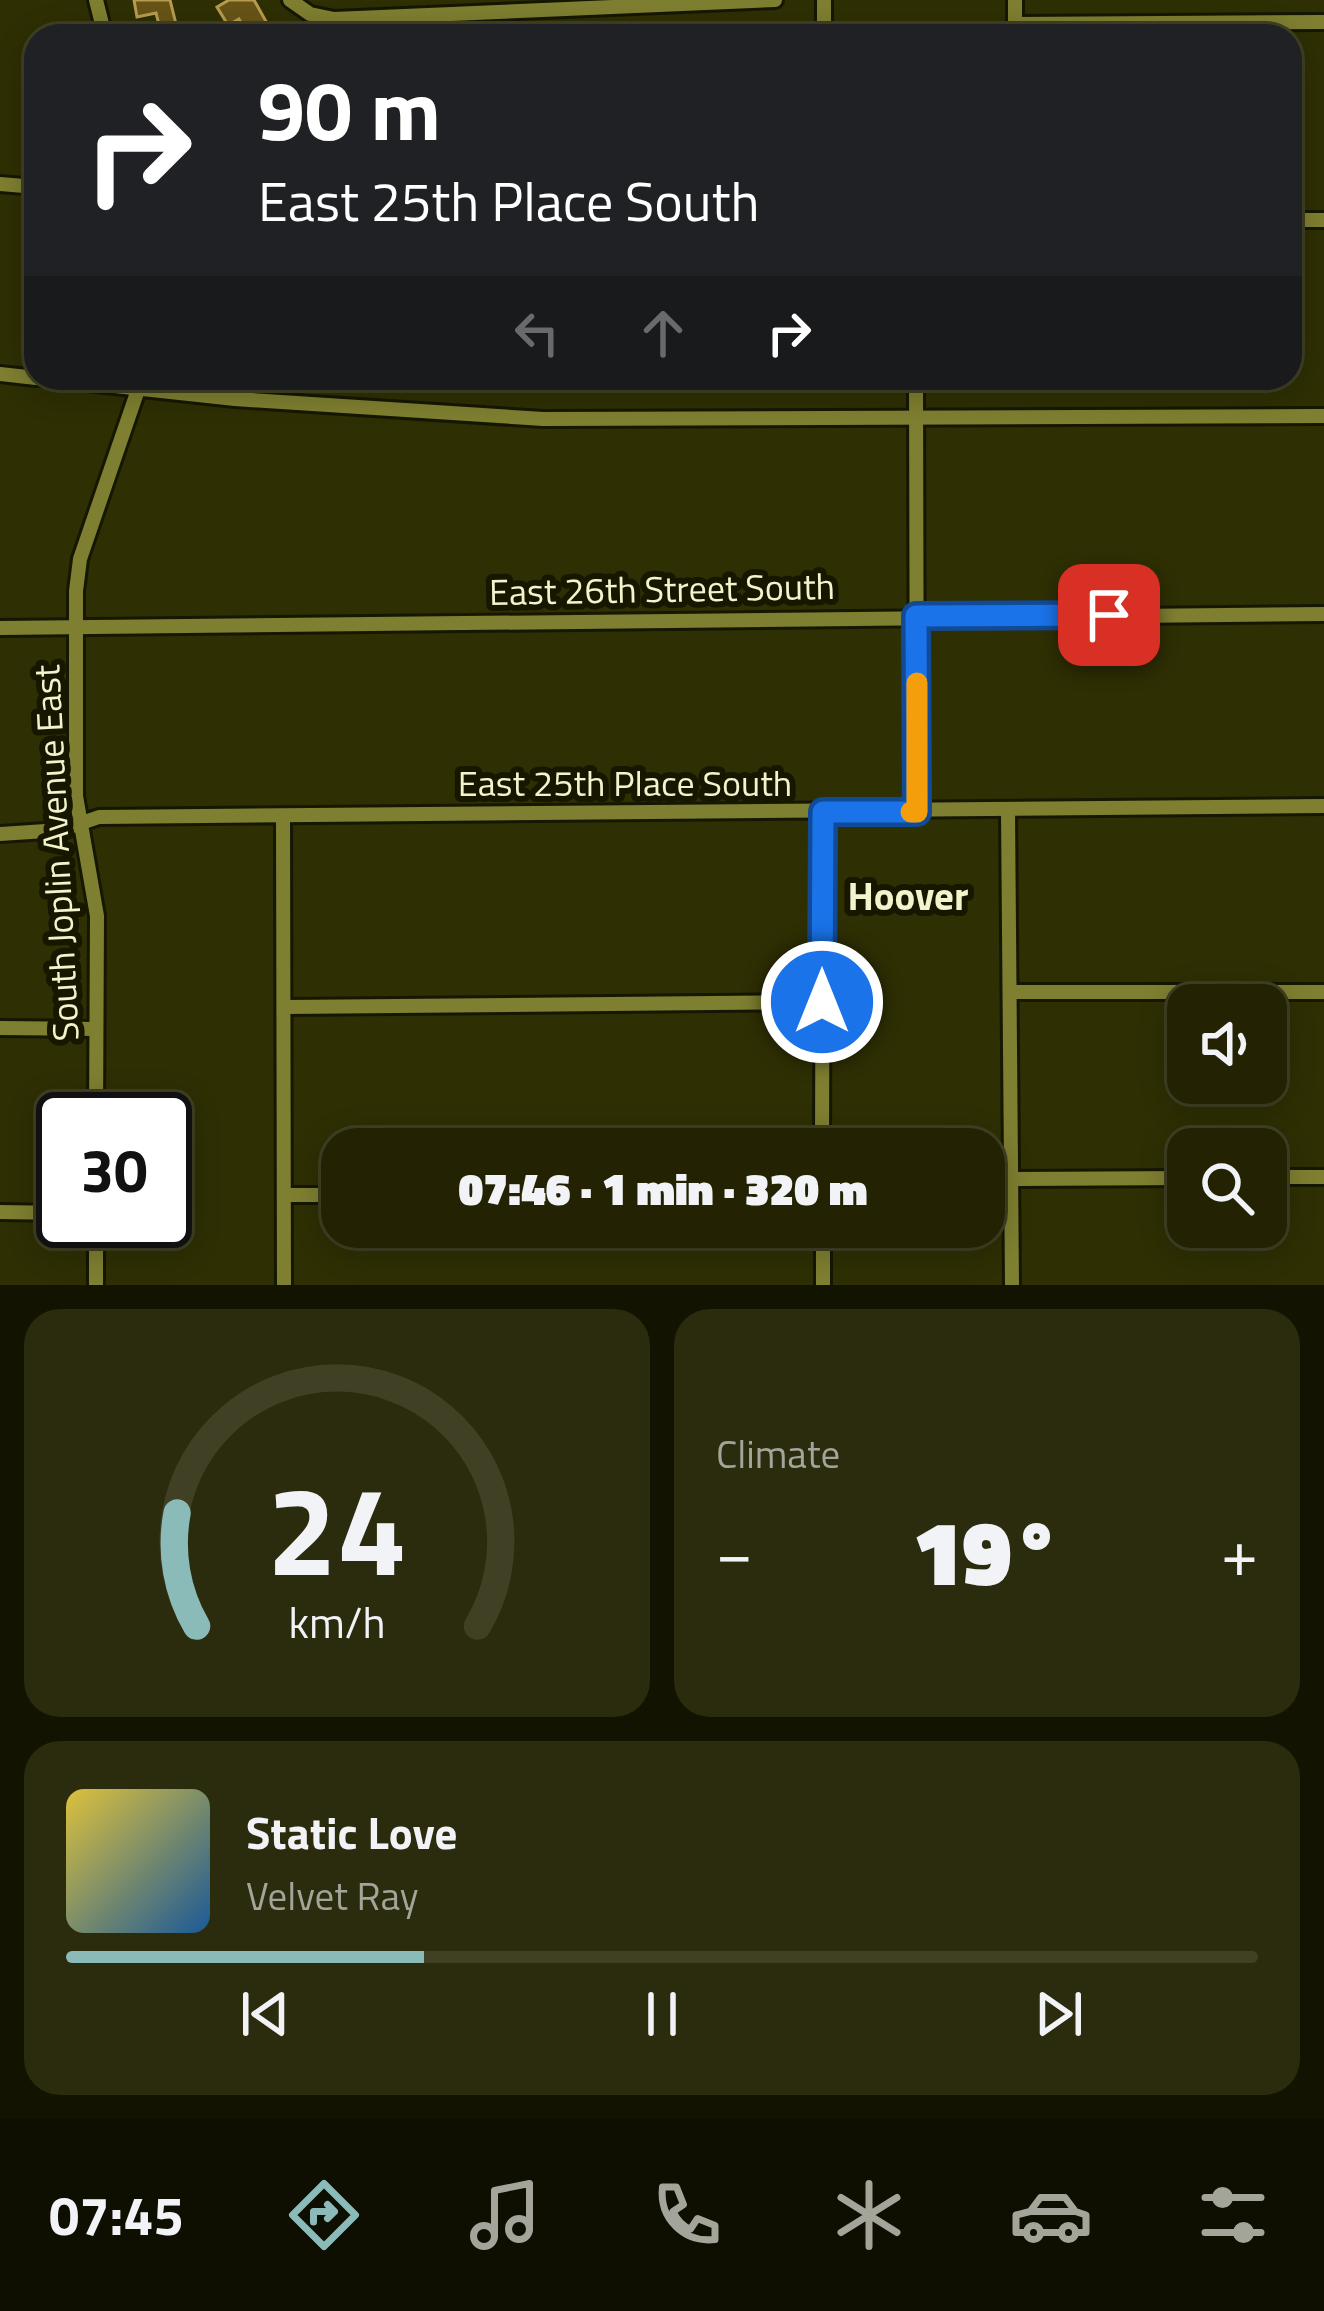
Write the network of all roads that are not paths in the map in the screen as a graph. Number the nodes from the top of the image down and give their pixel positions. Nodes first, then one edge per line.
1 (775, 0) edge
2 (296, 5) edge
3 (1324, 22) edge
4 (1247, 24) edge
5 (138, 390) edge
6 (192, 390) edge
7 (916, 390) edge
8 (1324, 416) edge
9 (916, 417) junction
10 (1324, 614) edge
11 (916, 616) junction
12 (0, 628) edge
13 (76, 628) junction
14 (1324, 806) edge
15 (1008, 811) junction
16 (823, 812) junction
17 (917, 812) junction
18 (283, 816) junction
19 (79, 823) junction
20 (0, 834) edge
21 (1010, 992) junction
22 (1324, 992) edge
23 (822, 1002) junction
24 (285, 1006) junction
25 (0, 1028) edge
26 (95, 1028) junction
27 (96, 1092) edge
28 (822, 1128) edge
29 (1287, 1177) edge
30 (1324, 1177) edge
31 (1167, 1178) edge
32 (1011, 1179) junction
33 (284, 1195) junction
34 (321, 1195) edge
35 (0, 1212) edge
36 (36, 1213) edge
37 (96, 1248) edge
38 (823, 1248) edge
39 (96, 1285) edge
40 (284, 1285) edge
41 (823, 1285) edge
42 (1012, 1285) edge

1 - 2 street
3 - 4 street
5 - 13 street, South Joplin Avenue East
6 - 9 street
7 - 9 street
8 - 9 street
9 - 11 street
10 - 11 street, East 26th Street South
11 - 13 street, East 26th Street South
11 - 17 street
12 - 13 street, East 26th Street South
13 - 19 street, South Joplin Avenue East
14 - 15 street, East 25th Place South
15 - 17 street, East 25th Place South
15 - 21 street
16 - 17 street, East 25th Place South
16 - 18 street, East 25th Place South
16 - 23 street
18 - 19 street, East 25th Place South
18 - 24 street
19 - 20 street, East 25th Place South
19 - 26 street, South Joplin Avenue East
21 - 22 street
21 - 32 street
23 - 24 street
23 - 28 street
24 - 33 street
25 - 26 street
26 - 27 street, South Joplin Avenue East
29 - 30 street
31 - 32 street
32 - 42 street
33 - 34 street
33 - 40 street
35 - 36 street
37 - 39 street
38 - 41 street

